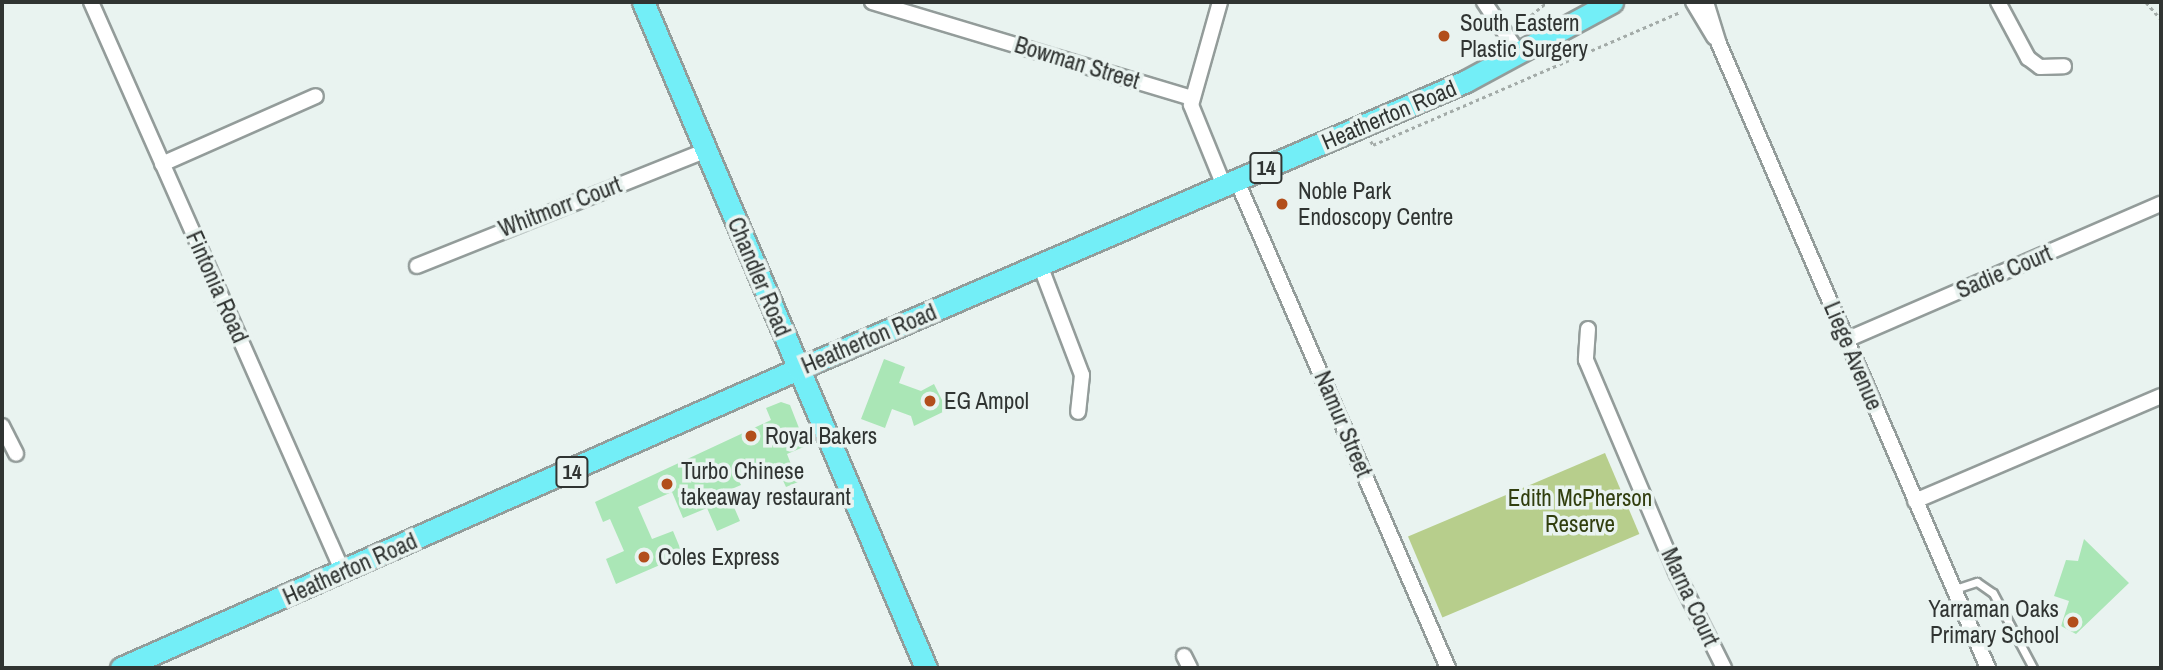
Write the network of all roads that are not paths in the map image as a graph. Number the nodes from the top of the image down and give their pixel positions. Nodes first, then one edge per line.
1 (91, 2) edge
2 (643, 2) edge
3 (872, 2) edge
4 (1220, 2) edge
5 (1484, 2) edge
6 (1612, 2) edge
7 (1998, 2) edge
8 (1699, 3) edge
9 (1520, 55) junction
10 (2064, 66) dead end
11 (316, 96) dead end
12 (1191, 98) junction
13 (705, 151) junction
14 (162, 164) junction
15 (1230, 183) junction
16 (2161, 204) edge
17 (1040, 265) junction
18 (416, 266) dead end
19 (1588, 329) dead end
20 (1846, 340) junction
21 (798, 369) junction
22 (2161, 396) edge
23 (1078, 412) dead end
24 (2, 426) edge
25 (16, 454) dead end
26 (1915, 501) junction
27 (343, 572) junction
28 (1955, 589) junction
29 (121, 668) edge
30 (926, 668) edge
31 (1448, 668) edge
32 (1724, 668) edge
33 (1987, 668) edge
34 (2033, 668) edge

1 - 14 street, Fintonia Road
2 - 13 main road, Chandler Road
3 - 12 street, Bowman Street
4 - 12 street
5 - 9 street
6 - 9 main road, Heatherton Road / 14
7 - 10 street
8 - 20 street, Liege Avenue
9 - 15 main road, Heatherton Road / 14
11 - 14 street
12 - 15 street
13 - 18 street, Whitmorr Court
13 - 21 main road, Chandler Road
14 - 27 street, Fintonia Road
15 - 17 main road, Heatherton Road / 14
15 - 31 street, Namur Street
16 - 20 street, Sadie Court
17 - 21 main road, Heatherton Road / 14
17 - 23 street
19 - 32 street, Marna Court
20 - 26 street, Liege Avenue
21 - 27 main road, Heatherton Road / 14
21 - 30 main road, Chandler Road
22 - 26 street
24 - 25 street
26 - 28 street, Liege Avenue
27 - 29 main road, Heatherton Road / 14
28 - 33 street, Liege Avenue
28 - 34 lane

